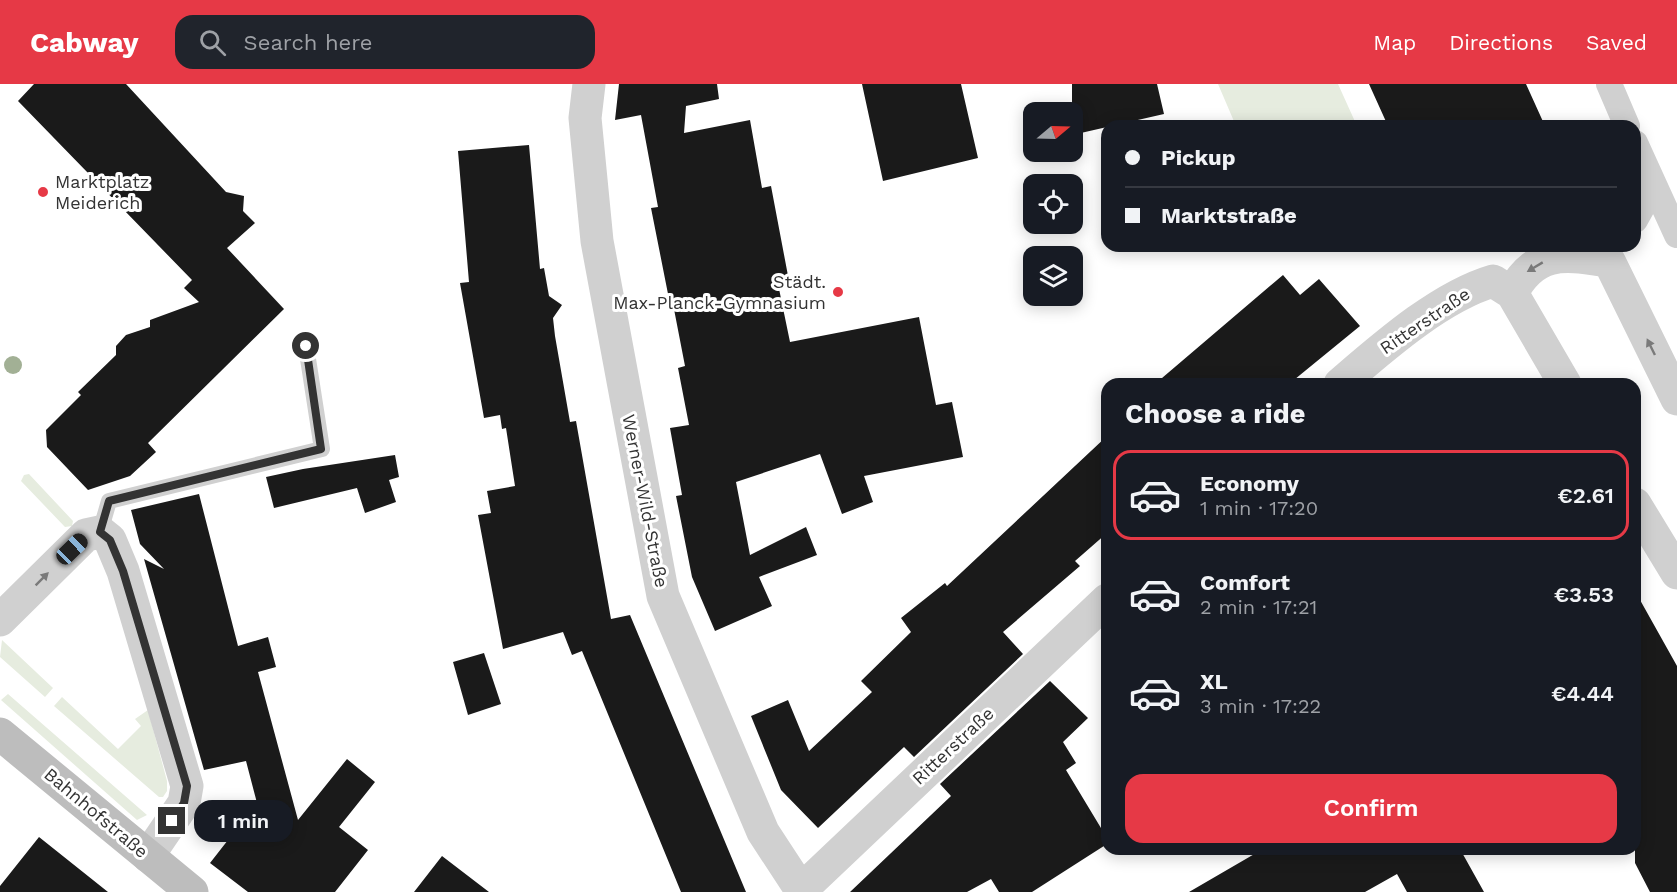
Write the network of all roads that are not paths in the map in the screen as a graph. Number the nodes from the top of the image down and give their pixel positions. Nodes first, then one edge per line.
1 (589, 84) edge
2 (1609, 84) edge
3 (1625, 120) edge
4 (1641, 157) edge
5 (1654, 186) junction
6 (1641, 209) edge
7 (1677, 235) edge
8 (1615, 254) edge
9 (1512, 293) junction
10 (306, 346) dead end
11 (1347, 378) edge
12 (1562, 378) edge
13 (1677, 399) edge
14 (1641, 514) edge
15 (100, 532) junction
16 (1677, 573) edge
17 (1101, 606) edge
18 (0, 620) edge
19 (0, 734) edge
20 (148, 856) junction
21 (800, 891) edge
22 (192, 892) edge

1 - 21 street, Werner-Wild-Straße
2 - 3 street
4 - 5 street
5 - 6 street
5 - 7 street
8 -> 9 street
13 -> 8 street
9 - 11 street, Ritterstraße
9 - 12 street
10 - 15 lane
14 - 16 street
18 -> 15 street
15 - 20 street
17 - 21 street, Ritterstraße
19 - 20 main road, Bahnhofstraße
20 - 22 main road, Bahnhofstraße

